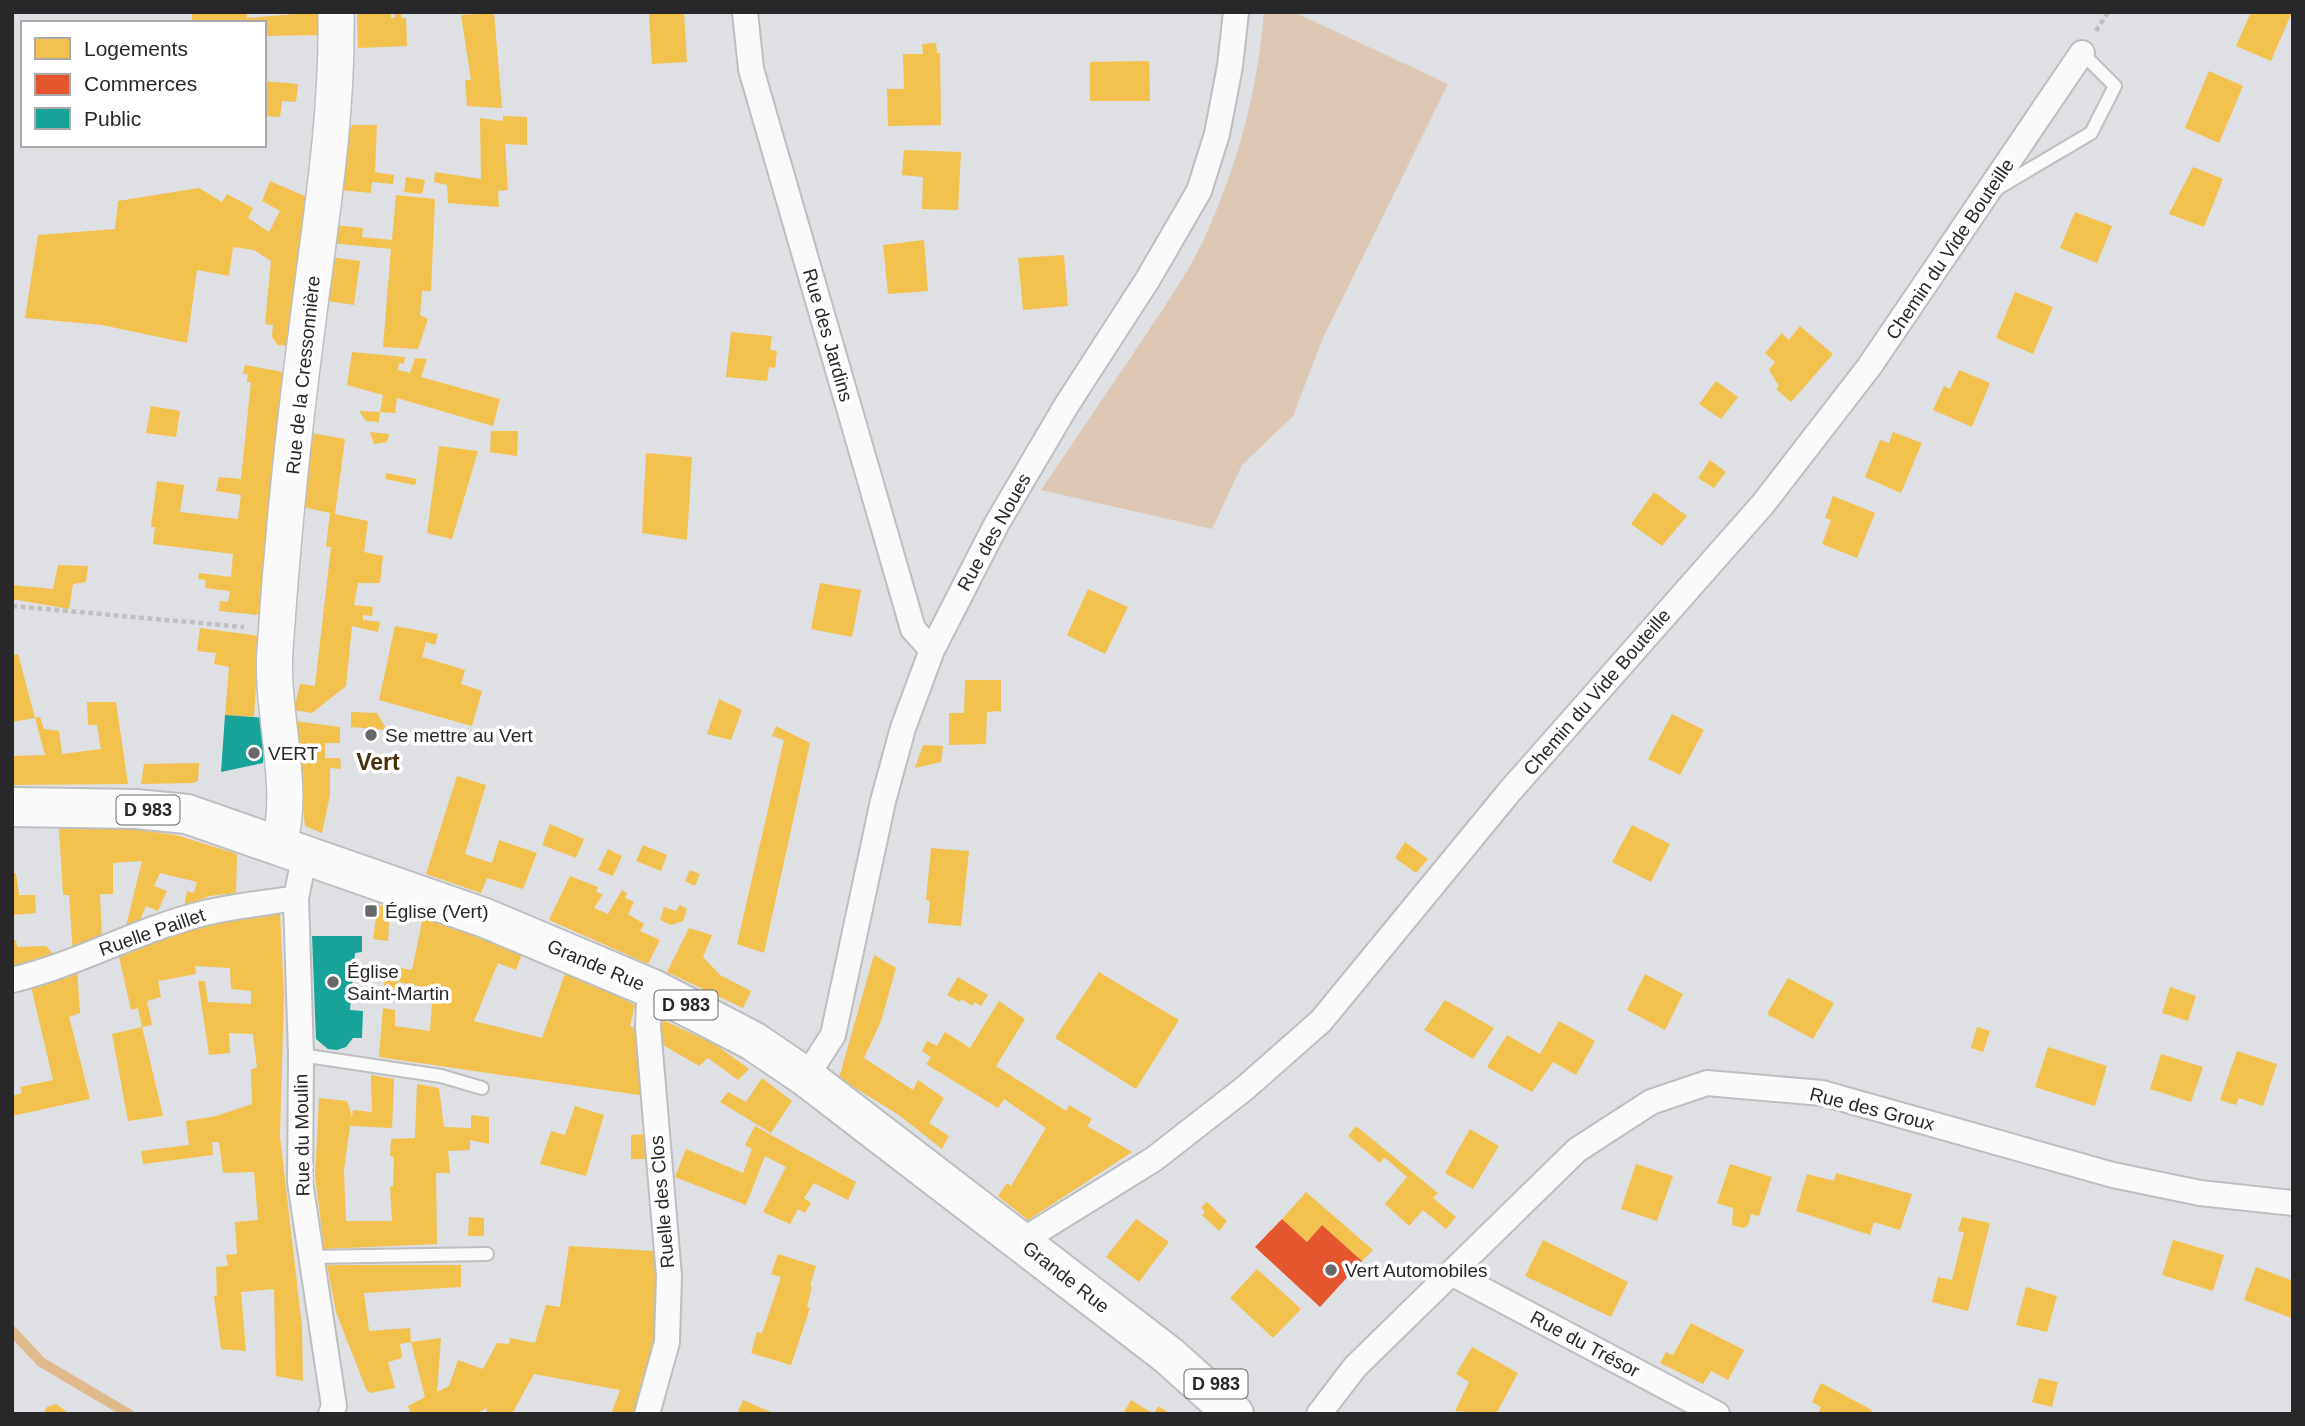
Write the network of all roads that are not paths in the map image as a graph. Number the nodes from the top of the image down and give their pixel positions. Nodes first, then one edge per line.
1 (336, 12) edge
2 (745, 12) edge
3 (1236, 12) edge
4 (2082, 52) joint
5 (1989, 194) junction
6 (932, 650) junction
7 (12, 807) edge
8 (291, 850) junction
9 (296, 898) junction
10 (12, 980) edge
11 (653, 989) junction
12 (301, 1055) junction
13 (806, 1077) junction
14 (482, 1088) dead end
15 (2293, 1203) edge
16 (1020, 1242) junction
17 (487, 1254) dead end
18 (310, 1258) junction
19 (1453, 1274) junction
20 (1168, 1355) junction
21 (338, 1411) edge
22 (647, 1414) edge
23 (1234, 1414) edge
24 (1264, 1414) edge
25 (1319, 1414) edge
26 (1717, 1414) edge

1 - 8 street, Rue de la Cressonnière
2 - 6 street, Rue des Jardins
3 - 6 street, Rue des Noues
4 - 5 street, Chemin du Vide Bouteille
4 - 5 lane
5 - 16 street, Chemin du Vide Bouteille
6 - 13 street, Rue des Noues
7 - 8 main road, Grande Rue / D 983
8 - 9 street, Rue du Moulin
8 - 11 main road, Grande Rue / D 983
9 - 10 street, Ruelle Paillet
9 - 12 street, Rue du Moulin
11 - 13 main road, Grande Rue / D 983
11 - 22 street, Ruelle des Clos
12 - 14 lane
12 - 18 street, Rue du Moulin
13 - 16 main road, Grande Rue / D 983
15 - 19 street, Rue des Groux
16 - 20 main road, Grande Rue / D 983
17 - 18 lane
18 - 21 street, Rue du Moulin
19 - 25 street, Rue des Groux
19 - 26 street, Rue du Trésor
20 - 23 main road, Grande Rue / D 983
20 - 24 main road, Grande Rue / D 983

